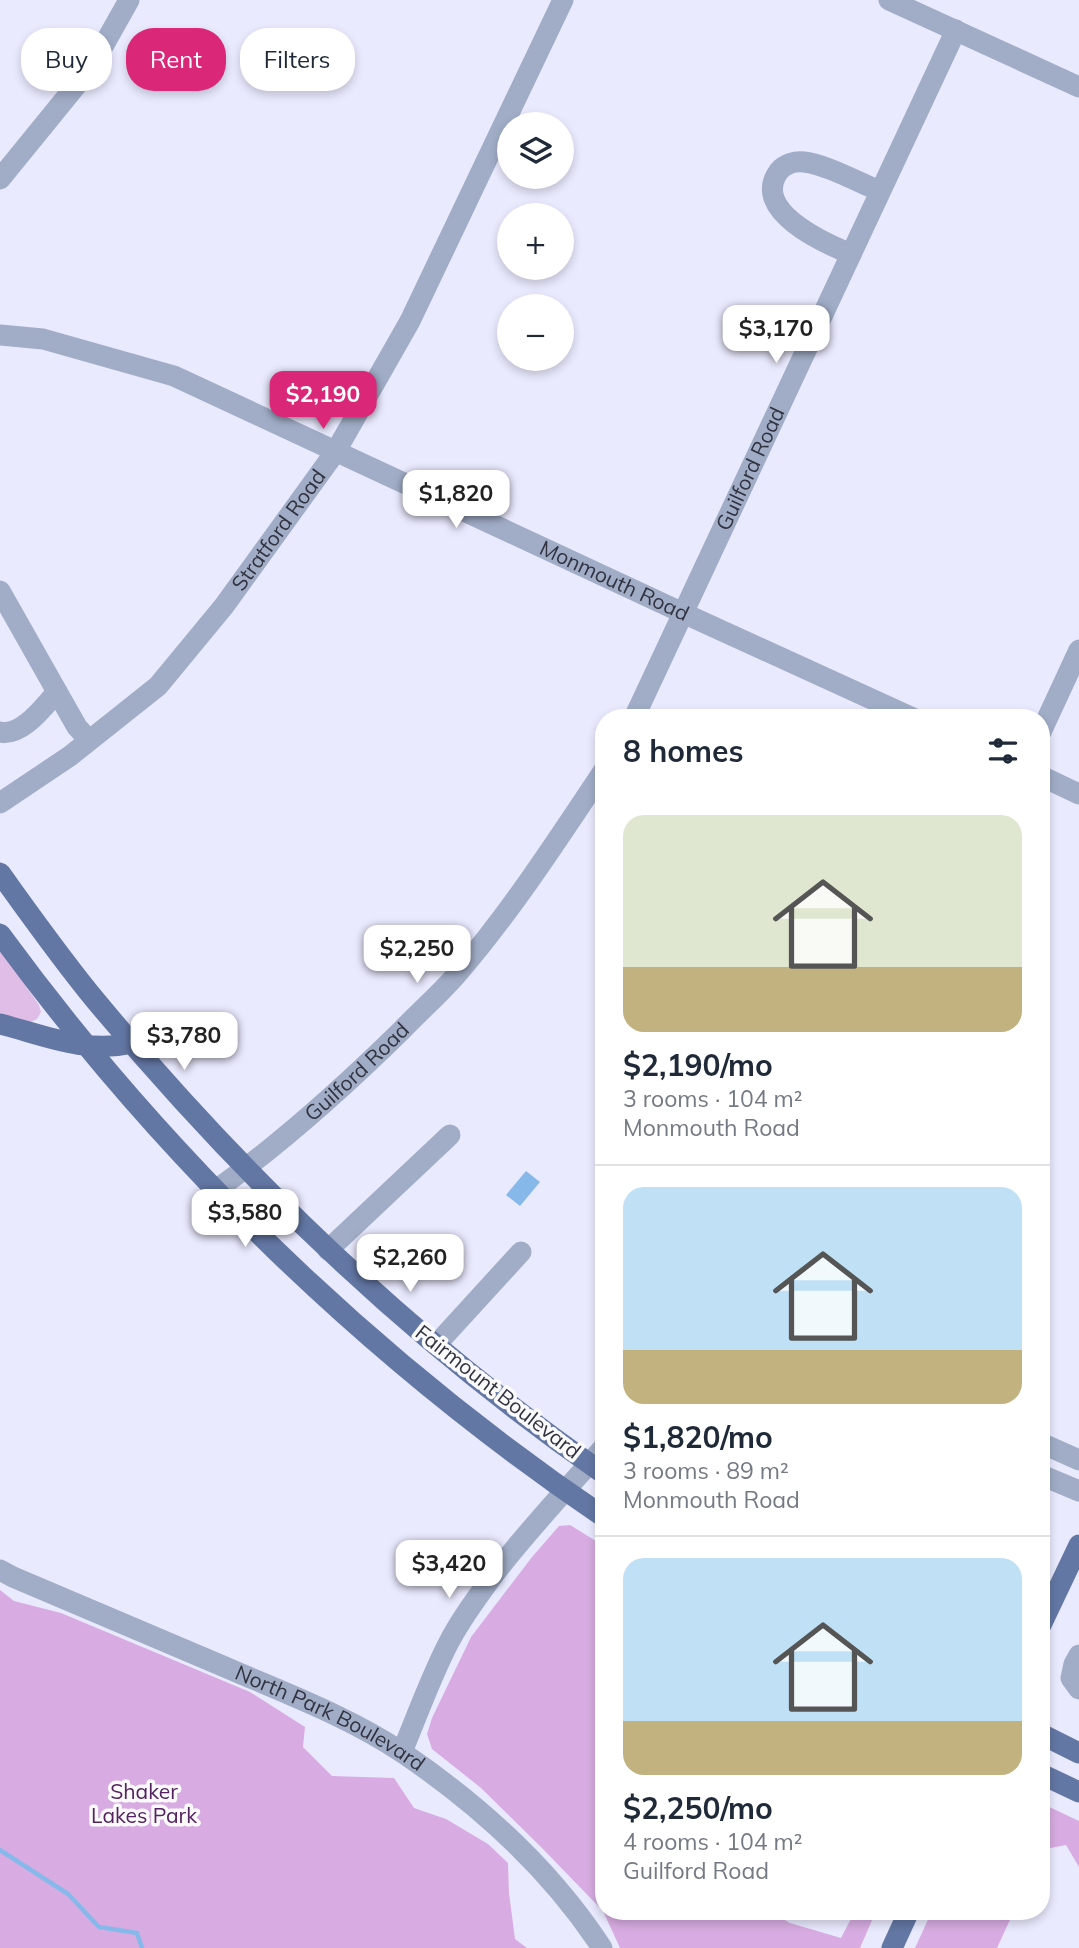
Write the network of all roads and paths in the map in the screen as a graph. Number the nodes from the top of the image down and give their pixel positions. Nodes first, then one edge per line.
1 (129, 0) edge
2 (563, 0) edge
3 (889, 0) edge
4 (956, 30) junction
5 (1079, 87) edge
6 (0, 179) edge
7 (880, 191) junction
8 (851, 254) junction
9 (0, 335) edge
10 (335, 451) junction
11 (0, 592) edge
12 (683, 613) junction
13 (1079, 650) edge
14 (57, 692) junction
15 (638, 709) edge
16 (893, 709) edge
17 (1050, 713) edge
18 (0, 732) edge
19 (89, 740) junction
20 (1050, 780) edge
21 (595, 783) edge
22 (1079, 794) edge
23 (0, 803) edge
24 (0, 873) edge
25 (0, 934) edge
26 (0, 1024) edge
27 (131, 1043) junction
28 (88, 1046) junction
29 (450, 1135) dead end
30 (246, 1168) junction
31 (216, 1189) junction
32 (328, 1250) junction
33 (521, 1252) dead end
34 (436, 1345) junction
35 (1050, 1447) edge
36 (1074, 1458) edge
37 (595, 1468) edge
38 (595, 1470) edge
39 (1050, 1477) edge
40 (1050, 1478) edge
41 (565, 1490) junction
42 (1079, 1491) edge
43 (595, 1511) edge
44 (1077, 1556) edge
45 (0, 1570) edge
46 (1050, 1608) edge
47 (1079, 1655) edge
48 (1079, 1689) edge
49 (1050, 1738) edge
50 (402, 1752) junction
51 (1079, 1752) edge
52 (1050, 1778) edge
53 (1079, 1792) edge
54 (905, 1920) edge
55 (602, 1948) edge
56 (892, 1948) edge

1 - 6 street
2 - 10 street, Stratford Road
3 - 4 street
4 - 5 street
4 - 7 street, Guilford Road
7 - 8 street, Guilford Road
7 - 8 street
8 - 12 street, Guilford Road
9 - 10 street, Monmouth Road
10 - 12 street, Monmouth Road
10 - 19 street, Stratford Road
11 - 14 street
12 - 15 street, Guilford Road
12 - 16 street, Monmouth Road
13 - 17 street
14 - 18 street
14 - 19 street
19 - 23 street, Stratford Road
20 - 22 street
21 - 30 street, Guilford Road
24 - 27 main road, Fairmount Boulevard
25 - 28 main road, Fairmount Boulevard
26 - 28 main road
27 - 28 main road
27 - 30 main road, Fairmount Boulevard
28 - 31 main road, Fairmount Boulevard
29 - 32 street
30 - 31 street, Guilford Road
30 - 32 main road, Fairmount Boulevard
31 - 41 main road, Fairmount Boulevard
32 - 34 main road, Fairmount Boulevard
33 - 34 street
34 - 37 main road, Fairmount Boulevard
35 - 36 street
36 - 39 street
38 - 41 street
40 - 42 street
41 - 43 main road, Fairmount Boulevard
41 - 50 street
44 - 46 main road
45 - 50 street, North Park Boulevard
47 - 48 street
49 - 51 main road
50 - 55 street, North Park Boulevard
52 - 53 main road
54 - 56 main road

